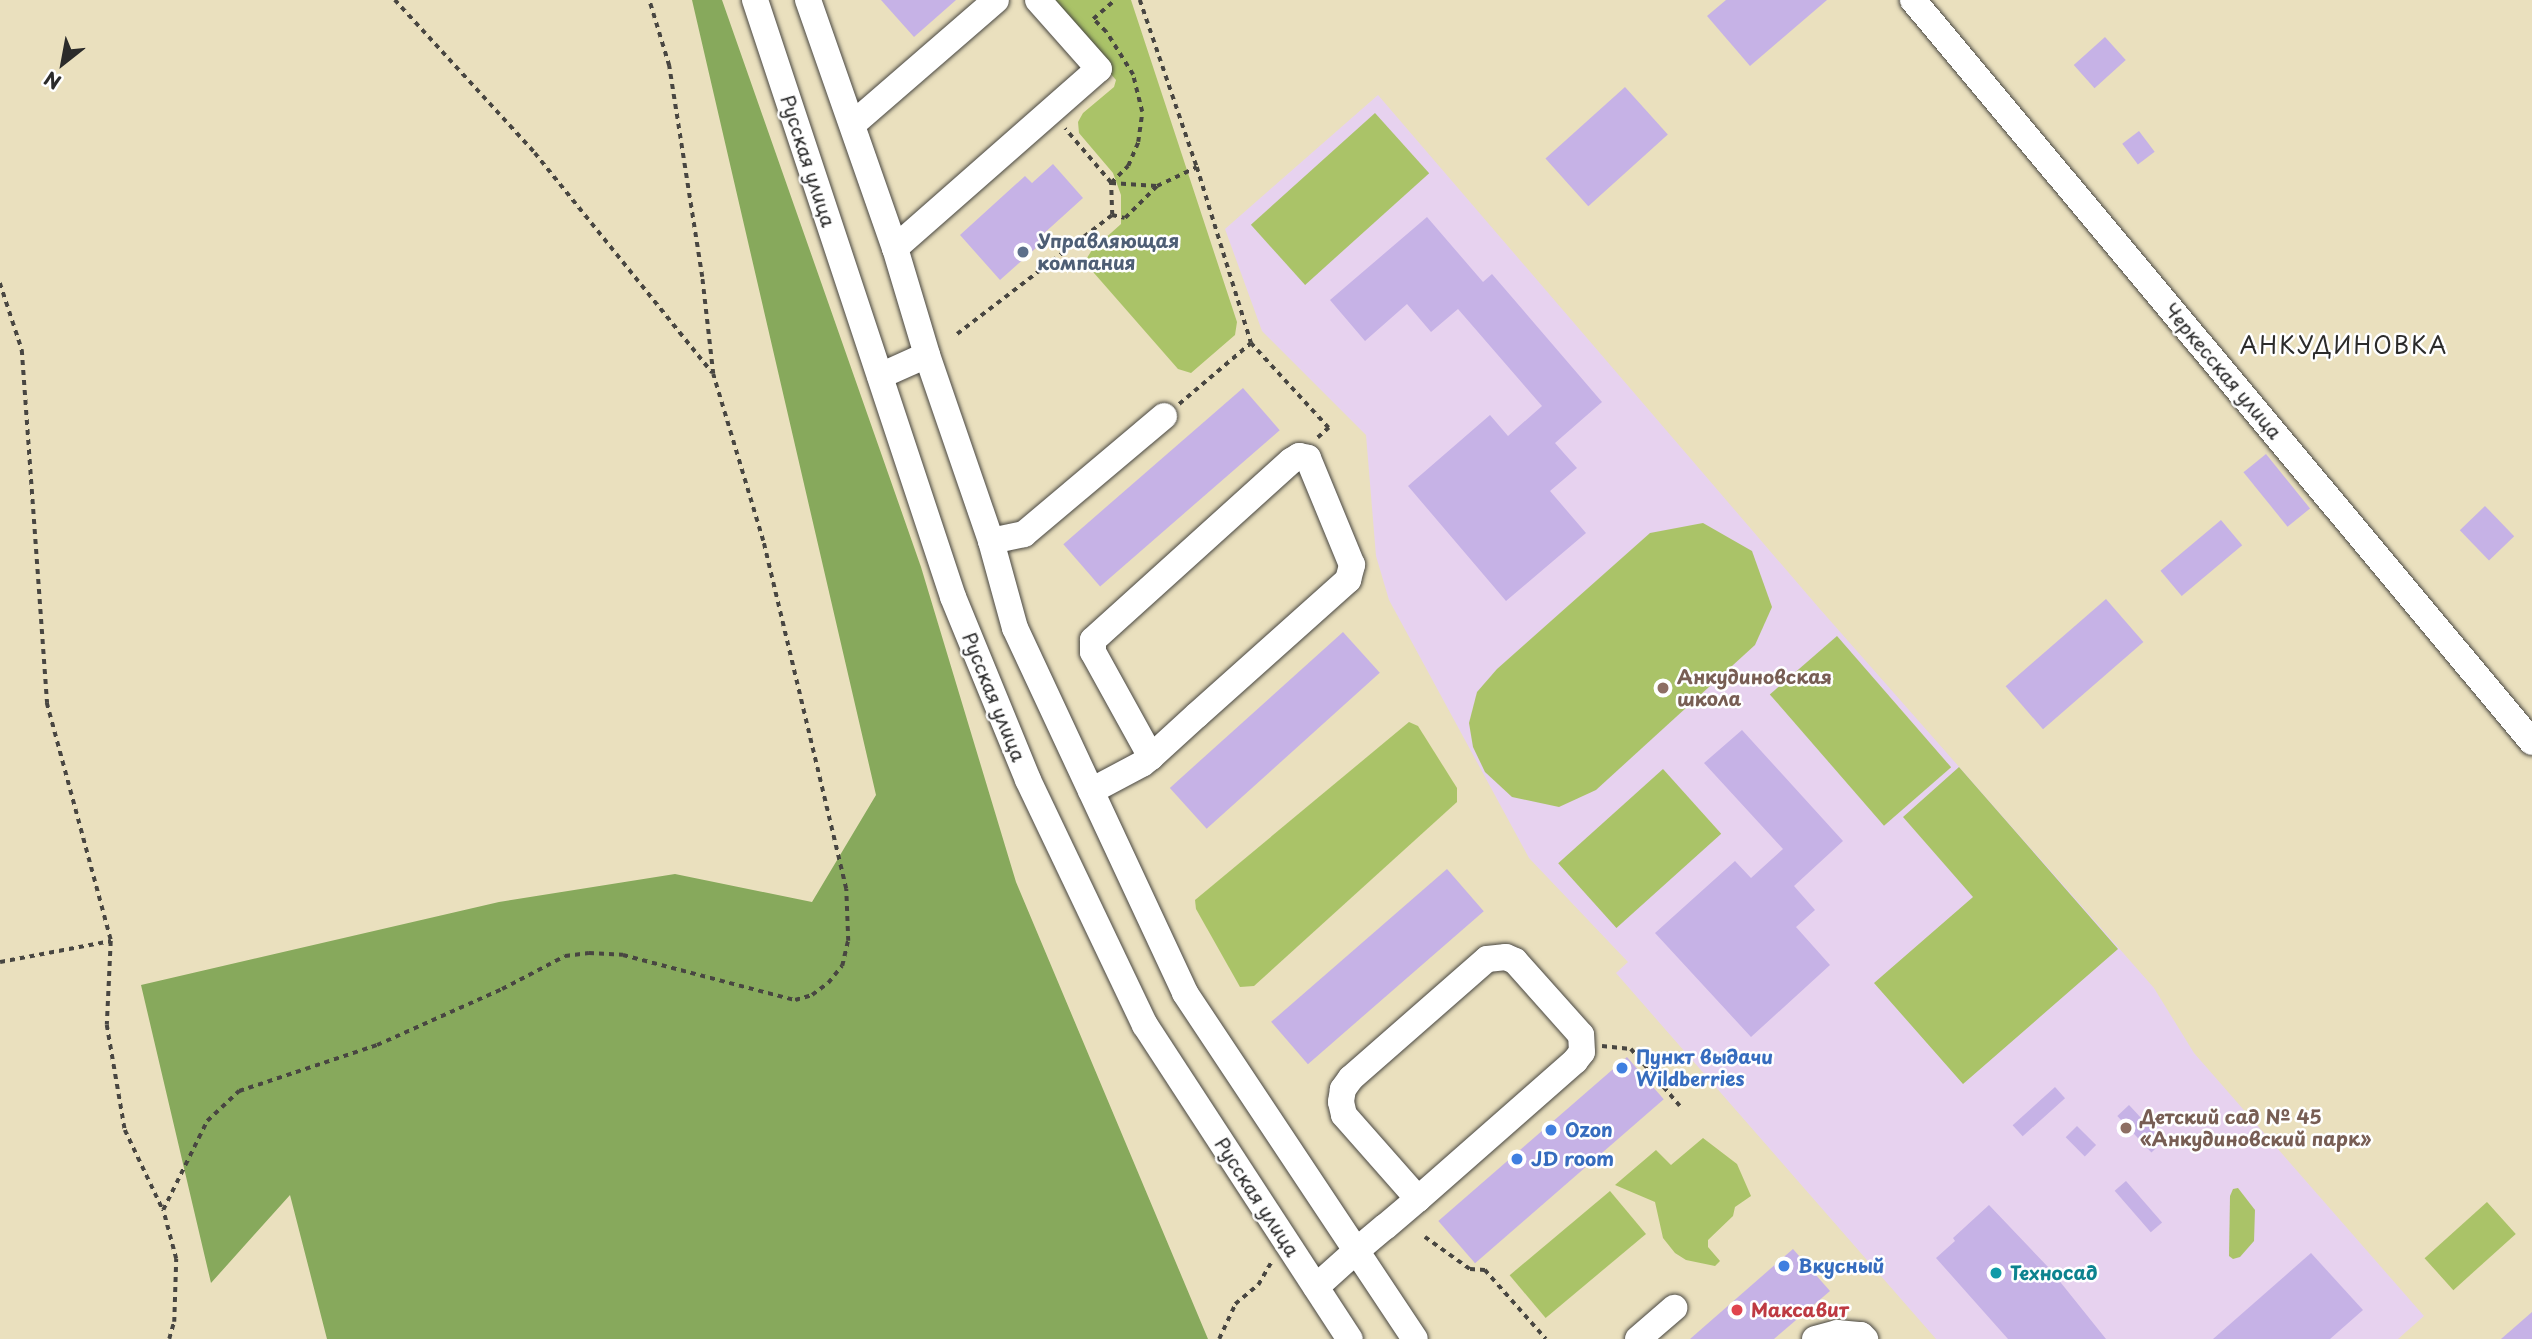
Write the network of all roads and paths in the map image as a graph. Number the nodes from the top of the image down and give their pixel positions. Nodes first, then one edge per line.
1 (395, 0) edge
2 (649, 0) edge
3 (755, 0) edge
4 (808, 0) edge
5 (996, 0) edge
6 (1038, 0) edge
7 (1115, 0) edge
8 (1140, 0) edge
9 (1913, 0) edge
10 (853, 124) junction
11 (1063, 127) dead end
12 (1197, 167) junction
13 (1111, 183) junction
14 (1157, 186) junction
15 (1112, 215) junction
16 (895, 248) junction
17 (0, 284) edge
18 (957, 334) dead end
19 (1251, 343) junction
20 (927, 355) junction
21 (713, 374) junction
22 (880, 376) junction
23 (1164, 416) joint
24 (1329, 428) dead end
25 (991, 541) junction
26 (2532, 742) edge
27 (1151, 757) junction
28 (1091, 791) junction
29 (111, 941) junction
30 (0, 962) edge
31 (1583, 1044) junction
32 (1680, 1107) dead end
33 (1418, 1199) junction
34 (163, 1210) junction
35 (1425, 1237) dead end
36 (1284, 1240) junction
37 (1356, 1251) junction
38 (1316, 1287) junction
39 (1674, 1308) dead end
40 (169, 1339) edge
41 (1219, 1339) edge
42 (1350, 1339) edge
43 (1415, 1339) edge
44 (1546, 1339) edge
45 (1637, 1339) edge
46 (1815, 1339) edge
47 (1865, 1339) edge

1 - 21 path
2 - 21 path
3 - 22 street, Русская улица
4 - 10 street
5 - 10 street
6 - 16 street
7 - 13 path
8 - 12 path
9 - 26 street, Черкесская улица
10 - 16 street
11 - 13 path
12 - 14 path
12 - 19 path
13 - 14 path
13 - 15 path
14 - 15 path
15 - 18 path
16 - 20 street
17 - 29 path
19 - 23 path
19 - 24 path
20 - 22 street
20 - 25 street
21 - 34 path
22 - 36 street, Русская улица
23 - 25 street
25 - 28 street
27 - 27 street
27 - 28 street
28 - 37 street
29 - 30 path
29 - 34 path
31 - 32 path
31 - 33 street
31 - 33 street
33 - 37 street
34 - 40 path
35 - 44 path
36 - 38 street, Русская улица
36 - 41 path
37 - 38 street
37 - 43 street
38 - 42 street, Русская улица
39 - 45 street
46 - 47 street

